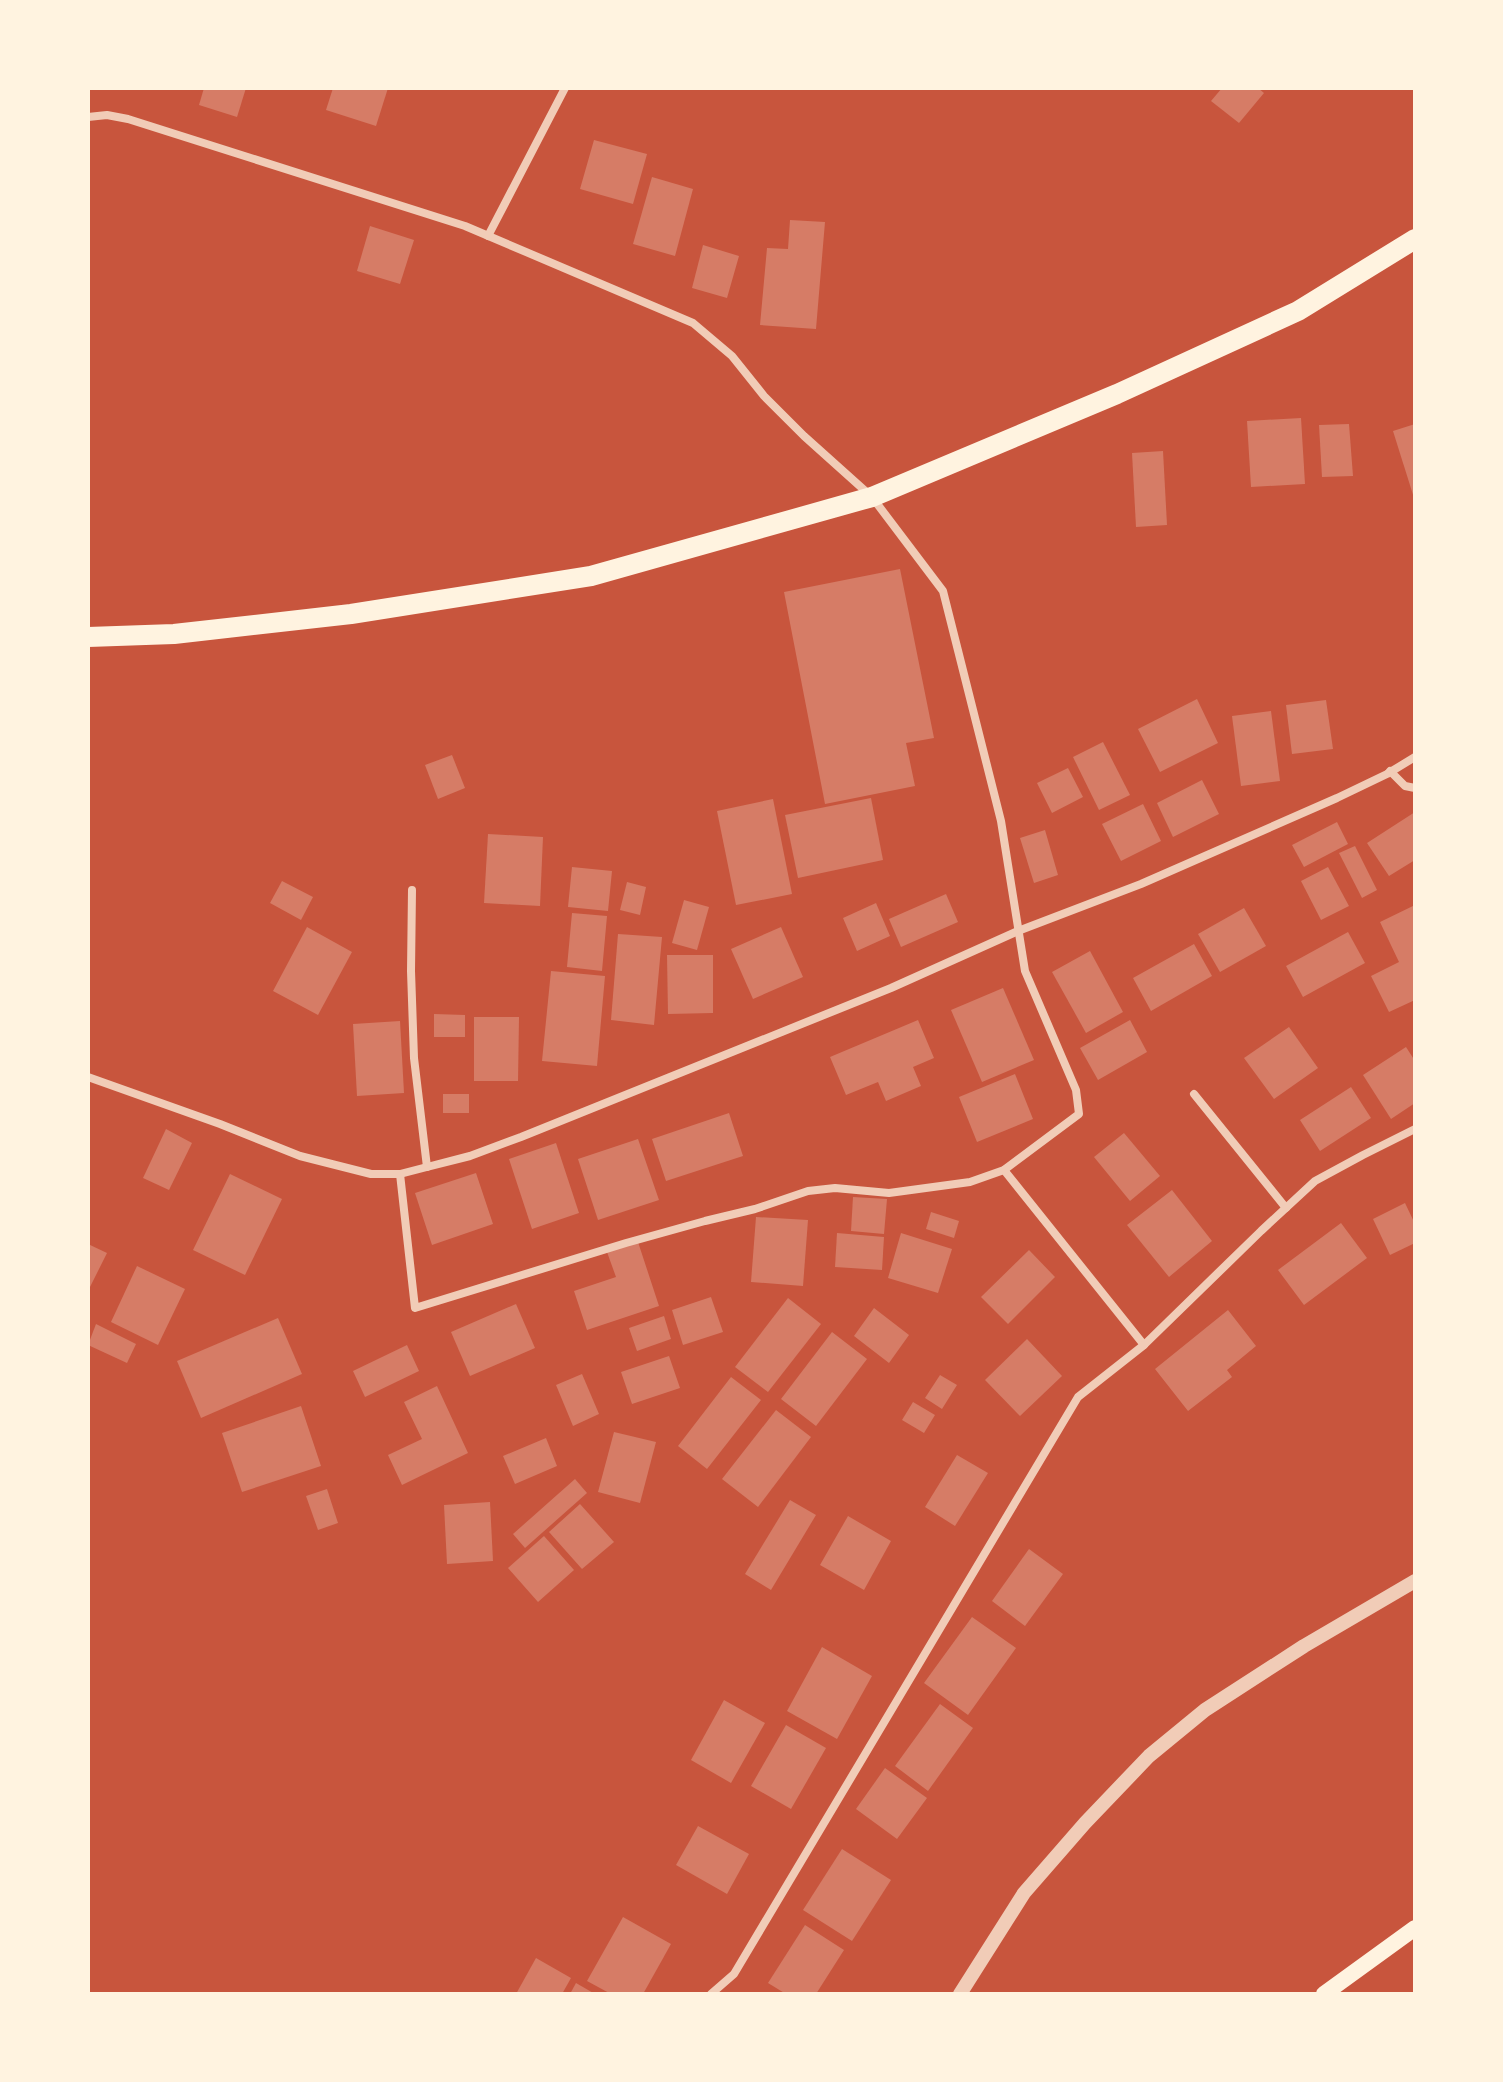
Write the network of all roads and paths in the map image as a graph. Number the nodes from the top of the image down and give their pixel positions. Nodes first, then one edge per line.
1 (565, 88) edge
2 (88, 117) edge
3 (488, 236) junction
4 (1415, 239) edge
5 (872, 497) junction
6 (88, 637) edge
7 (1415, 757) edge
8 (1390, 771) junction
9 (1415, 788) edge
10 (412, 890) dead end
11 (1018, 931) junction
12 (88, 1077) edge
13 (1194, 1094) dead end
14 (1415, 1129) edge
15 (427, 1167) junction
16 (1004, 1170) junction
17 (400, 1174) junction
18 (1286, 1208) junction
19 (1144, 1345) junction
20 (1415, 1581) edge
21 (1415, 1928) edge
22 (711, 1994) edge
23 (960, 1994) edge
24 (1324, 1994) edge

1 - 3 street
2 - 3 street
3 - 5 street
4 - 5 main road
5 - 6 main road
5 - 11 street
7 - 8 street
8 - 9 street
8 - 11 street
10 - 15 street
11 - 15 street
11 - 16 street
12 - 17 street
13 - 18 street
14 - 18 street
15 - 17 street
16 - 17 street
16 - 19 street
18 - 19 street
19 - 22 street
20 - 23 street
21 - 24 main road

